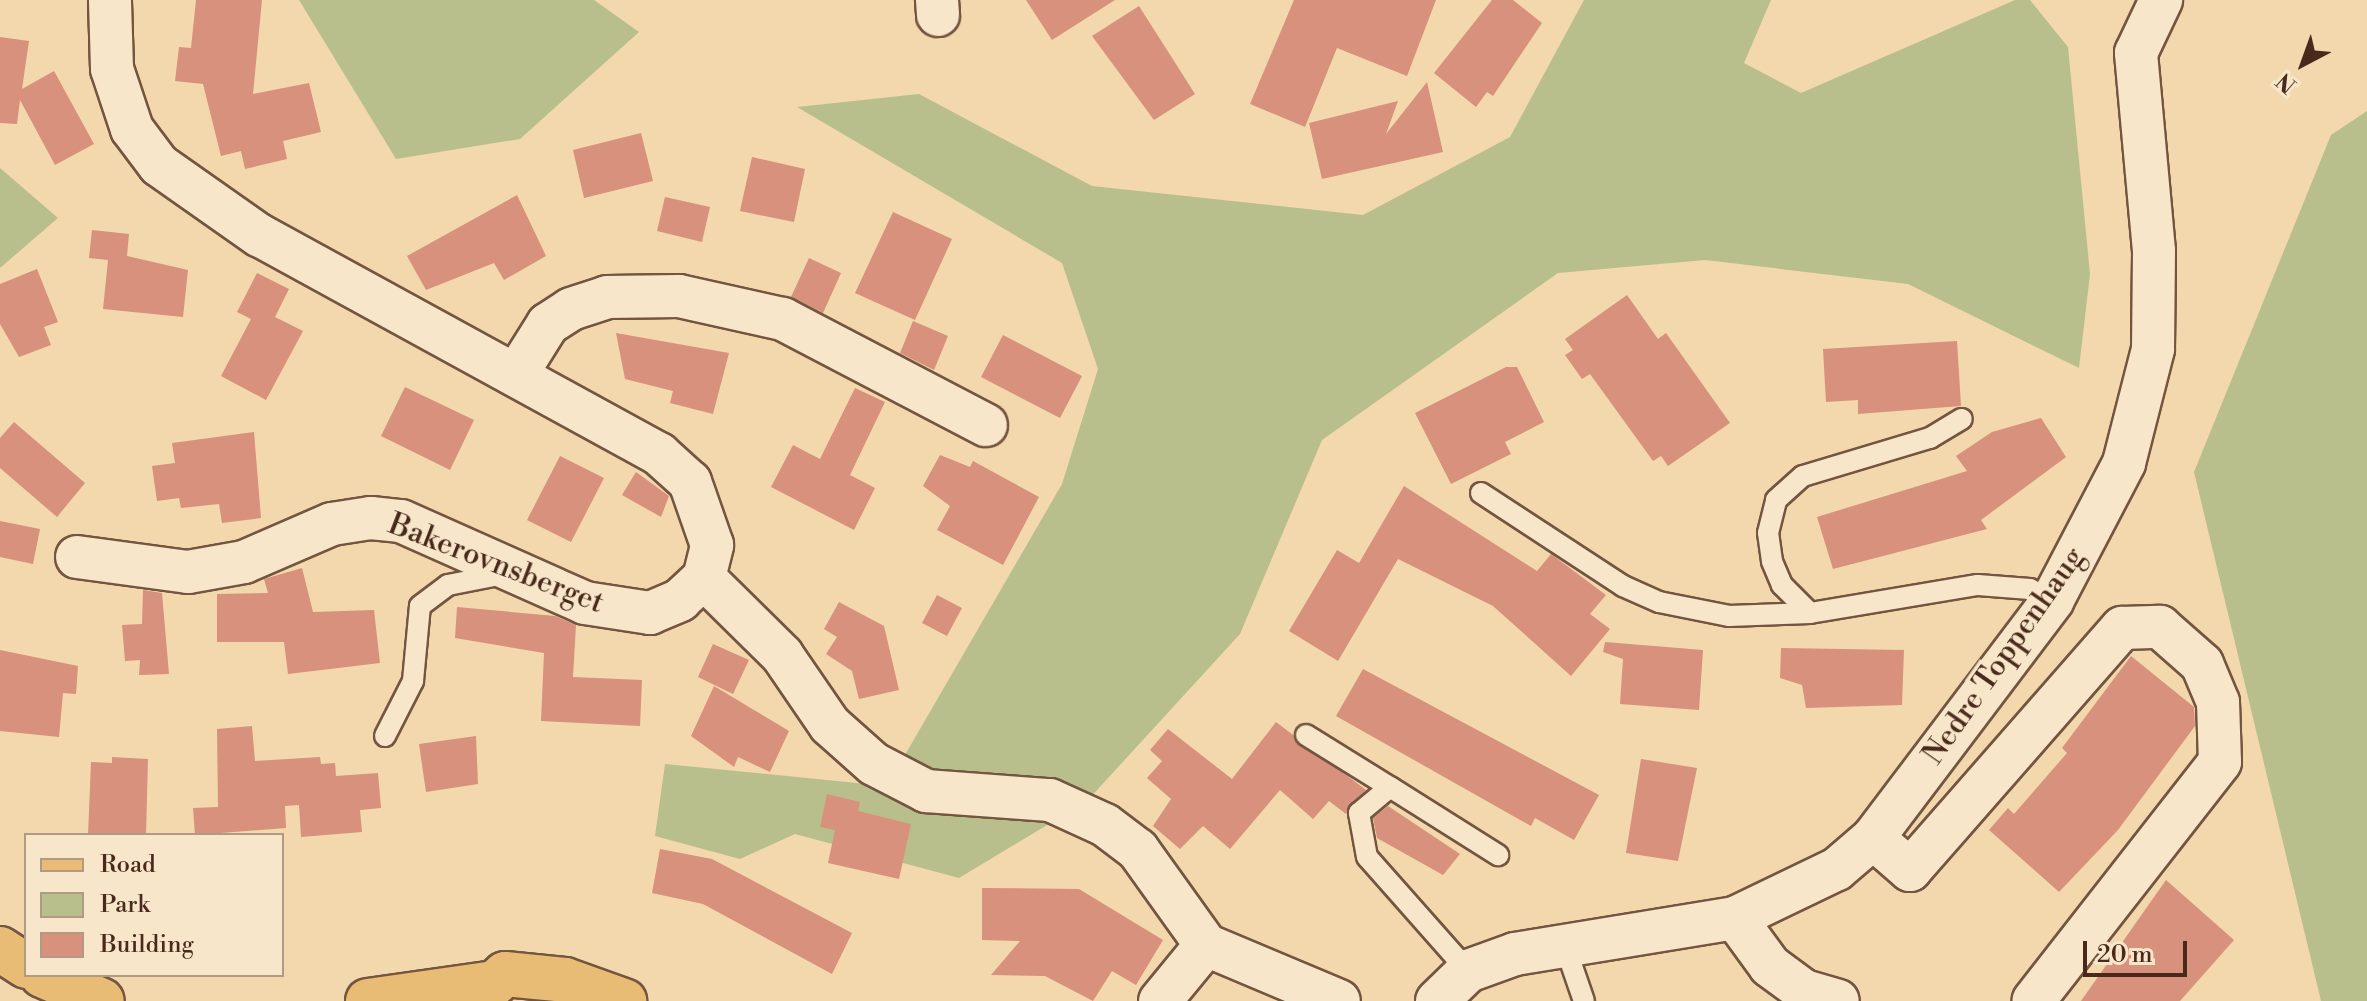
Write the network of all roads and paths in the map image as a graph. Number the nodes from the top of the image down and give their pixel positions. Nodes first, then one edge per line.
1 (110, 0) edge
2 (2161, 0) edge
3 (516, 375) junction
4 (1962, 419) dead end
5 (986, 425) dead end
6 (1481, 493) dead end
7 (77, 557) dead end
8 (514, 568) junction
9 (704, 578) junction
10 (2052, 601) junction
11 (1810, 613) junction
12 (1306, 735) dead end
13 (385, 736) dead end
14 (1390, 787) junction
15 (1873, 838) junction
16 (1498, 855) dead end
17 (1735, 918) junction
18 (1564, 943) junction
19 (1206, 945) junction
20 (0, 949) edge
21 (24, 965) edge
22 (1468, 971) junction
23 (47, 977) edge
24 (495, 983) junction
25 (102, 1001) edge
26 (368, 1001) edge
27 (550, 1001) edge
28 (624, 1001) edge
29 (1160, 1001) edge
30 (1339, 1001) edge
31 (1437, 1001) edge
32 (1584, 1001) edge
33 (1838, 1001) edge
34 (2033, 1001) edge

1 - 3 street
2 - 10 street, Nedre Toppenhaug
3 - 5 street
3 - 9 street
4 - 11 lane
6 - 11 lane
7 - 8 street, Bakerovnsberget
8 - 9 street, Bakerovnsberget
8 - 13 lane
9 - 19 street
10 - 11 lane
10 - 15 street, Nedre Toppenhaug
12 - 14 lane
14 - 16 lane
14 - 22 lane
15 - 17 street, Nedre Toppenhaug
15 - 34 street
17 - 18 street, Nedre Toppenhaug
17 - 33 street
18 - 22 street, Nedre Toppenhaug
18 - 32 lane
19 - 29 street
19 - 30 street
20 - 21 main road
22 - 31 street, Nedre Toppenhaug
23 - 25 main road
24 - 26 main road
24 - 27 main road
24 - 28 main road

